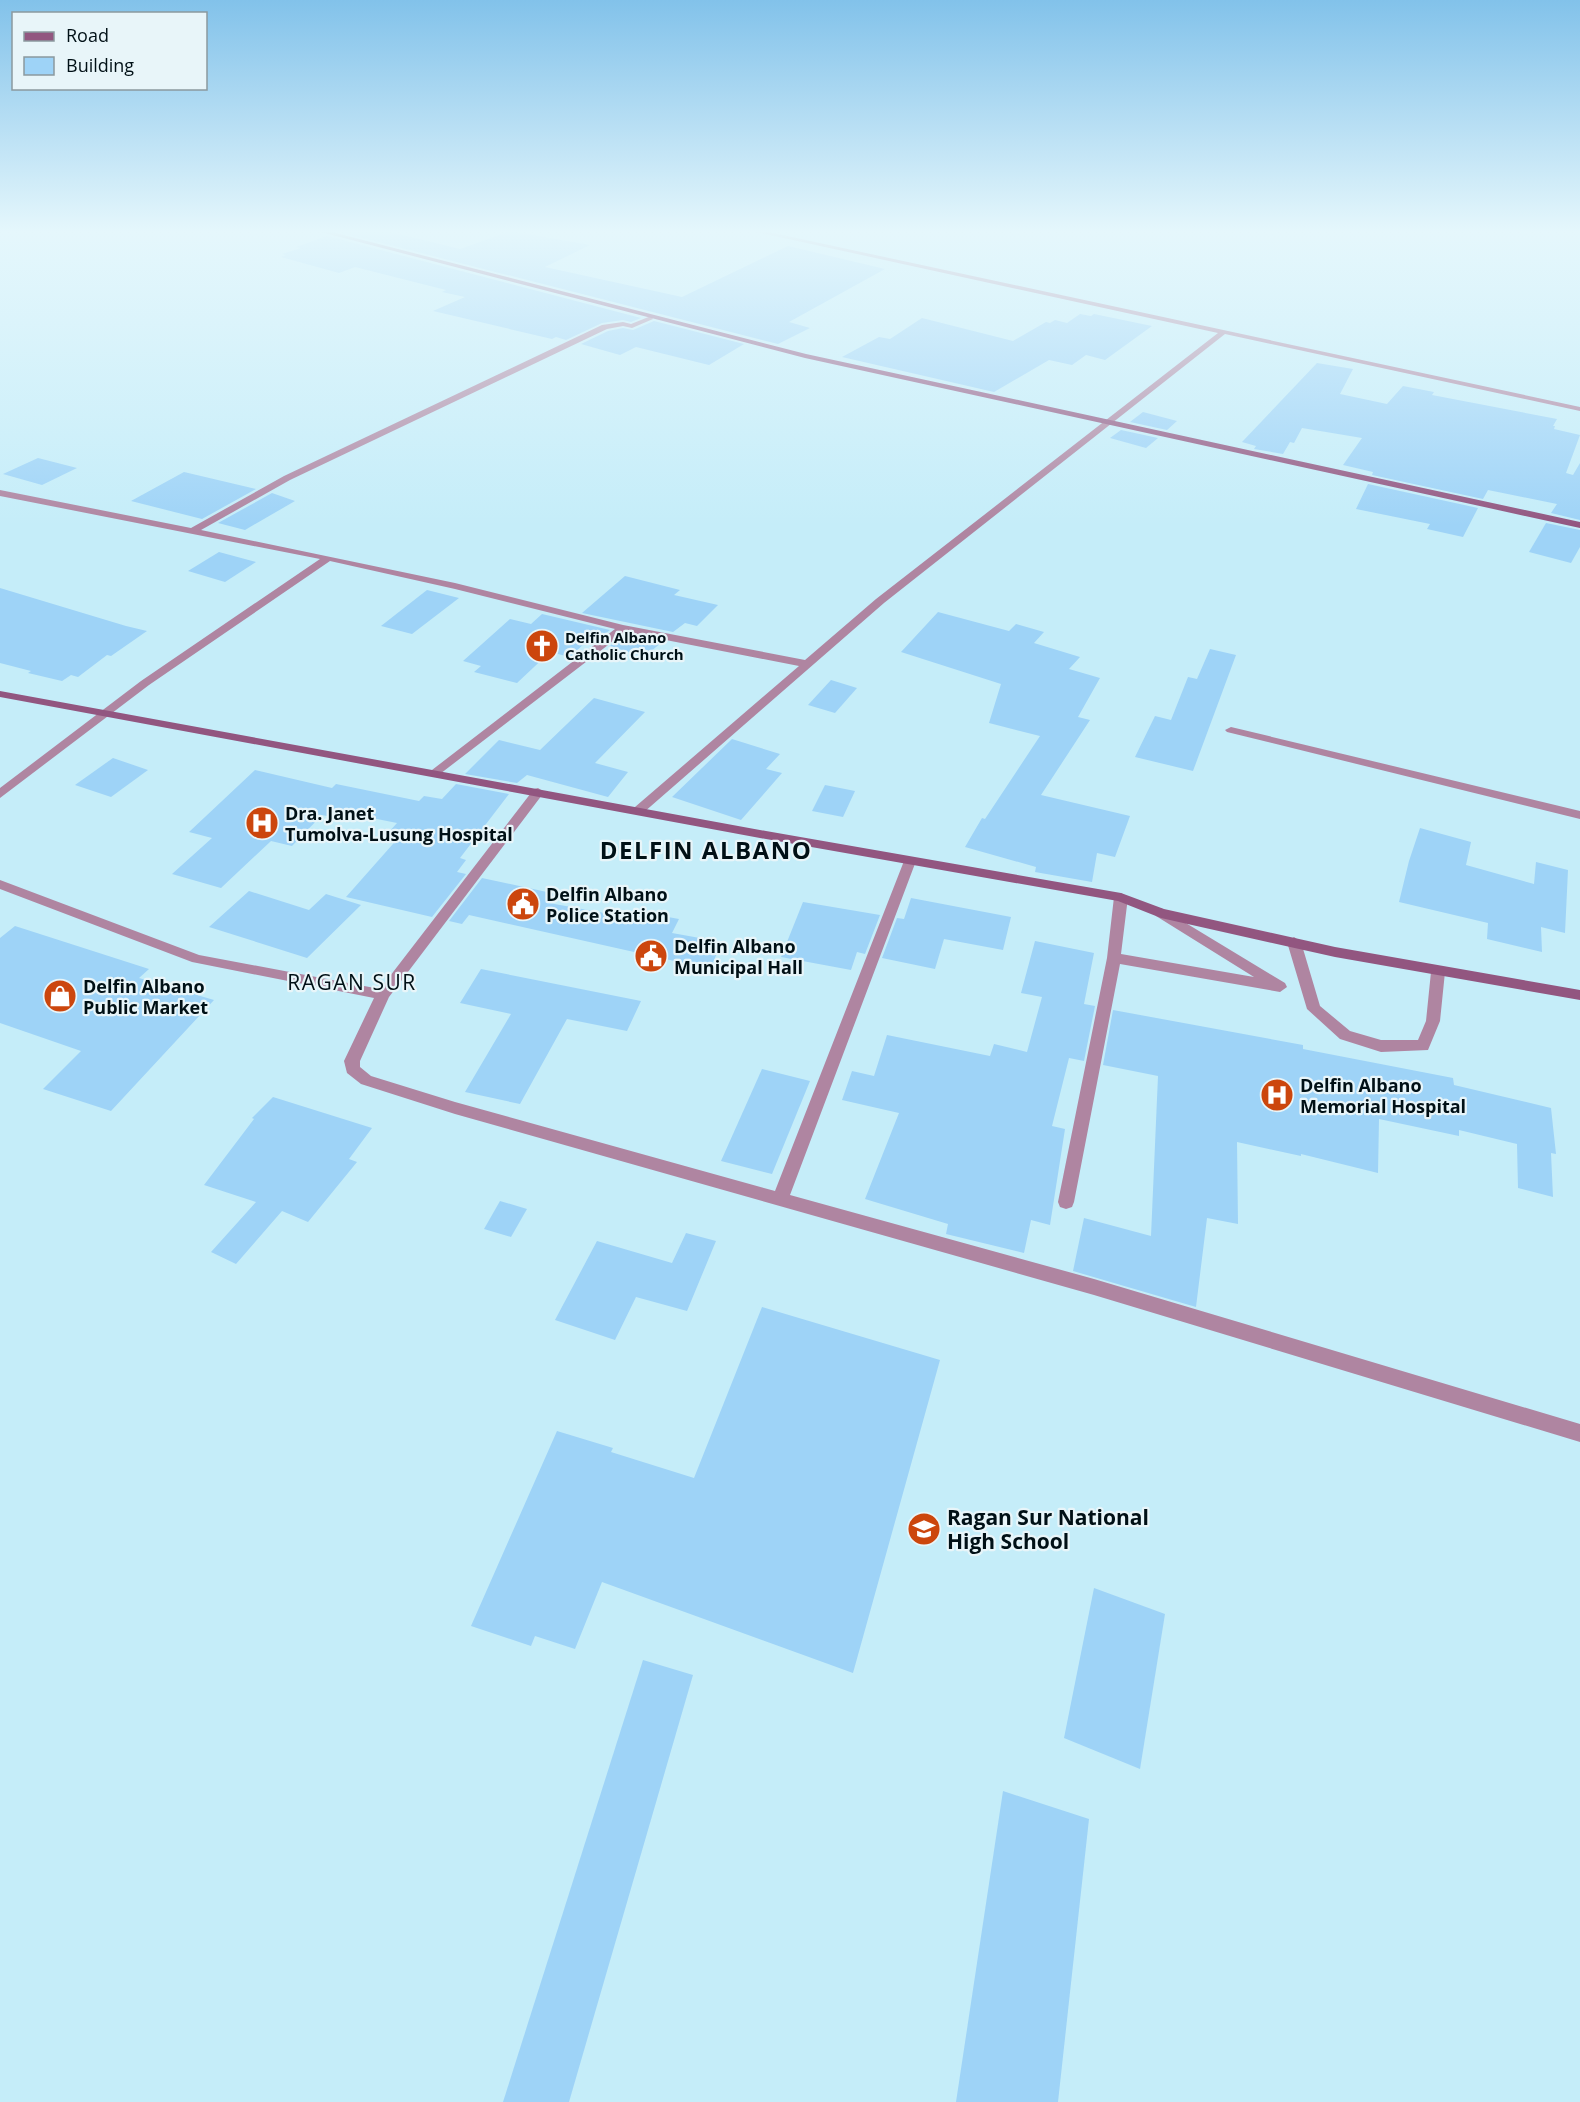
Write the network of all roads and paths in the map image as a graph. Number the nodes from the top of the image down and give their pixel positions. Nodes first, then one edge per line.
1 (601, 329) edge
2 (696, 329) edge
3 (1211, 329) edge
4 (1224, 332) junction
5 (1580, 410) edge
6 (1109, 423) junction
7 (0, 493) edge
8 (1580, 525) edge
9 (194, 530) junction
10 (328, 558) junction
11 (623, 628) junction
12 (807, 664) junction
13 (0, 694) edge
14 (105, 714) junction
15 (1231, 730) dead end
16 (436, 773) junction
17 (538, 792) junction
18 (0, 794) edge
19 (639, 810) junction
20 (1580, 816) edge
21 (910, 861) junction
22 (0, 884) edge
23 (1120, 897) junction
24 (1161, 913) junction
25 (1294, 942) junction
26 (1113, 958) junction
27 (1438, 972) junction
28 (383, 995) junction
29 (1580, 995) edge
30 (781, 1198) junction
31 (1066, 1202) dead end
32 (1580, 1433) edge

1 - 9 street
2 - 6 street
3 - 4 street
4 - 5 street
4 - 6 street
6 - 8 street
6 - 12 street
7 - 9 street
9 - 10 street
10 - 11 street
10 - 14 street
11 - 12 street
11 - 16 street
12 - 19 street
13 - 14 street
14 - 16 street
14 - 18 street
15 - 20 street
16 - 17 street
17 - 19 street
17 - 28 street
19 - 21 street
21 - 23 street
21 - 30 street
22 - 28 street
23 - 24 street
23 - 26 street
24 - 25 street
24 - 26 street
25 - 27 street
25 - 27 street
26 - 31 street
27 - 29 street
28 - 30 street
30 - 32 street

